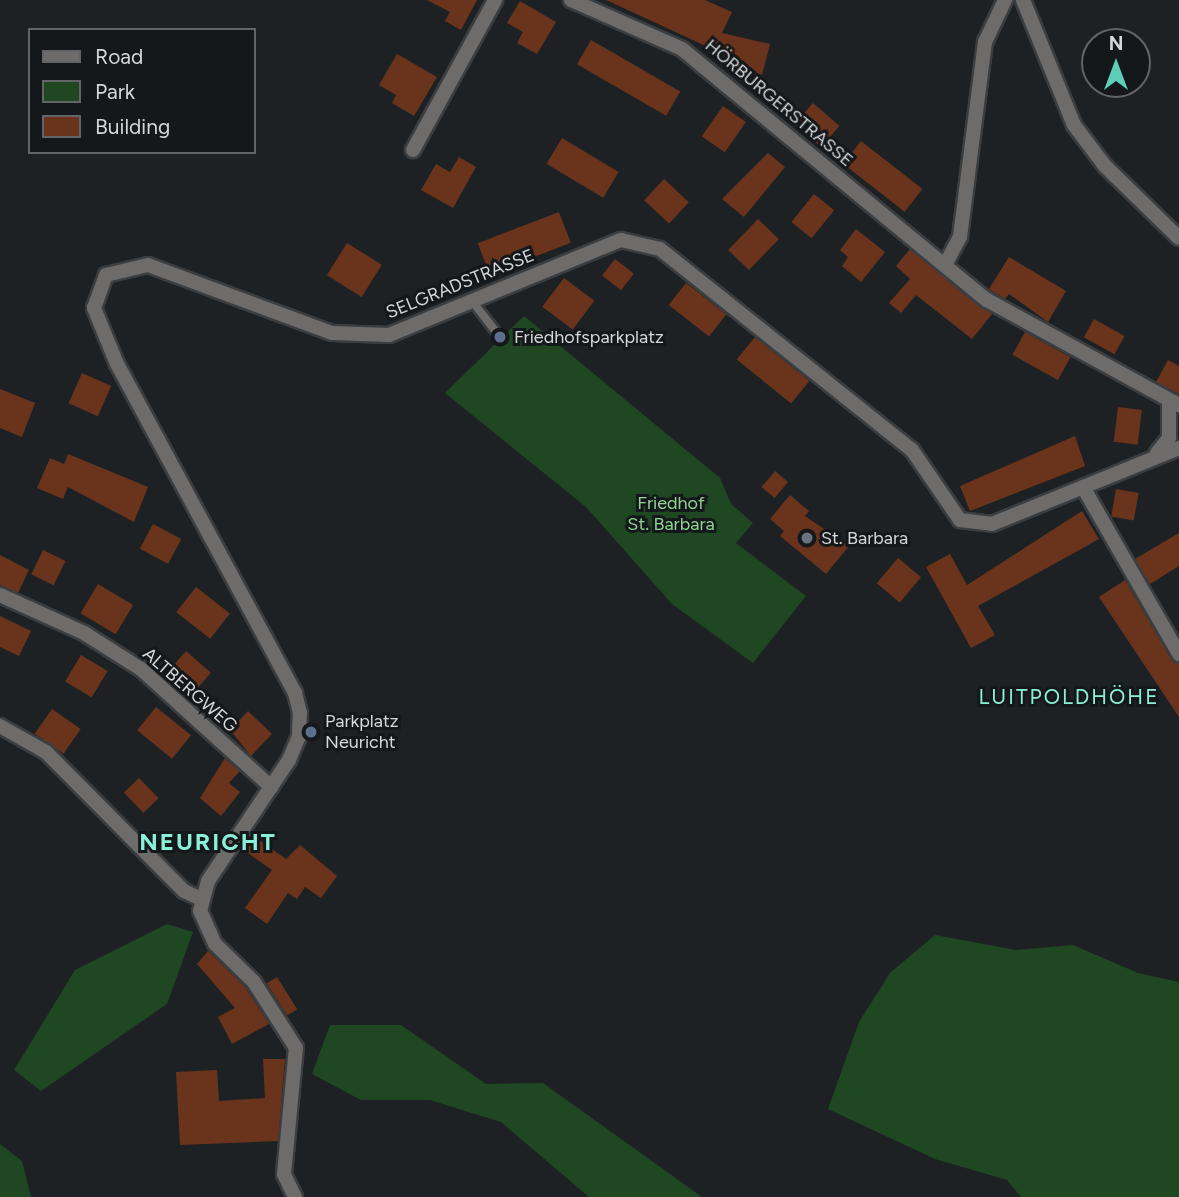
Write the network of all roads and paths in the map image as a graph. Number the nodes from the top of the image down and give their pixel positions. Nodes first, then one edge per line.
1 (495, 0) edge
2 (571, 0) edge
3 (1006, 0) edge
4 (1023, 0) edge
5 (412, 150) dead end
6 (1179, 238) edge
7 (945, 265) junction
8 (472, 301) junction
9 (500, 337) dead end
10 (1174, 403) edge
11 (1179, 448) edge
12 (1157, 453) junction
13 (1083, 487) junction
14 (0, 595) edge
15 (1179, 654) edge
16 (0, 726) edge
17 (271, 787) junction
18 (201, 899) junction
19 (295, 1197) edge

1 - 5 street
2 - 7 street, HÖRBURGERSTRASSE
3 - 7 street
4 - 6 street
7 - 10 street, HÖRBURGERSTRASSE
8 - 9 lane
8 - 13 street, SELGRADSTRASSE
8 - 17 street, SELGRADSTRASSE
10 - 12 street
11 - 12 street, SELGRADSTRASSE
12 - 13 street, SELGRADSTRASSE
13 - 15 street
14 - 17 street, ALTBERGWEG
16 - 18 street
17 - 18 street
18 - 19 street

